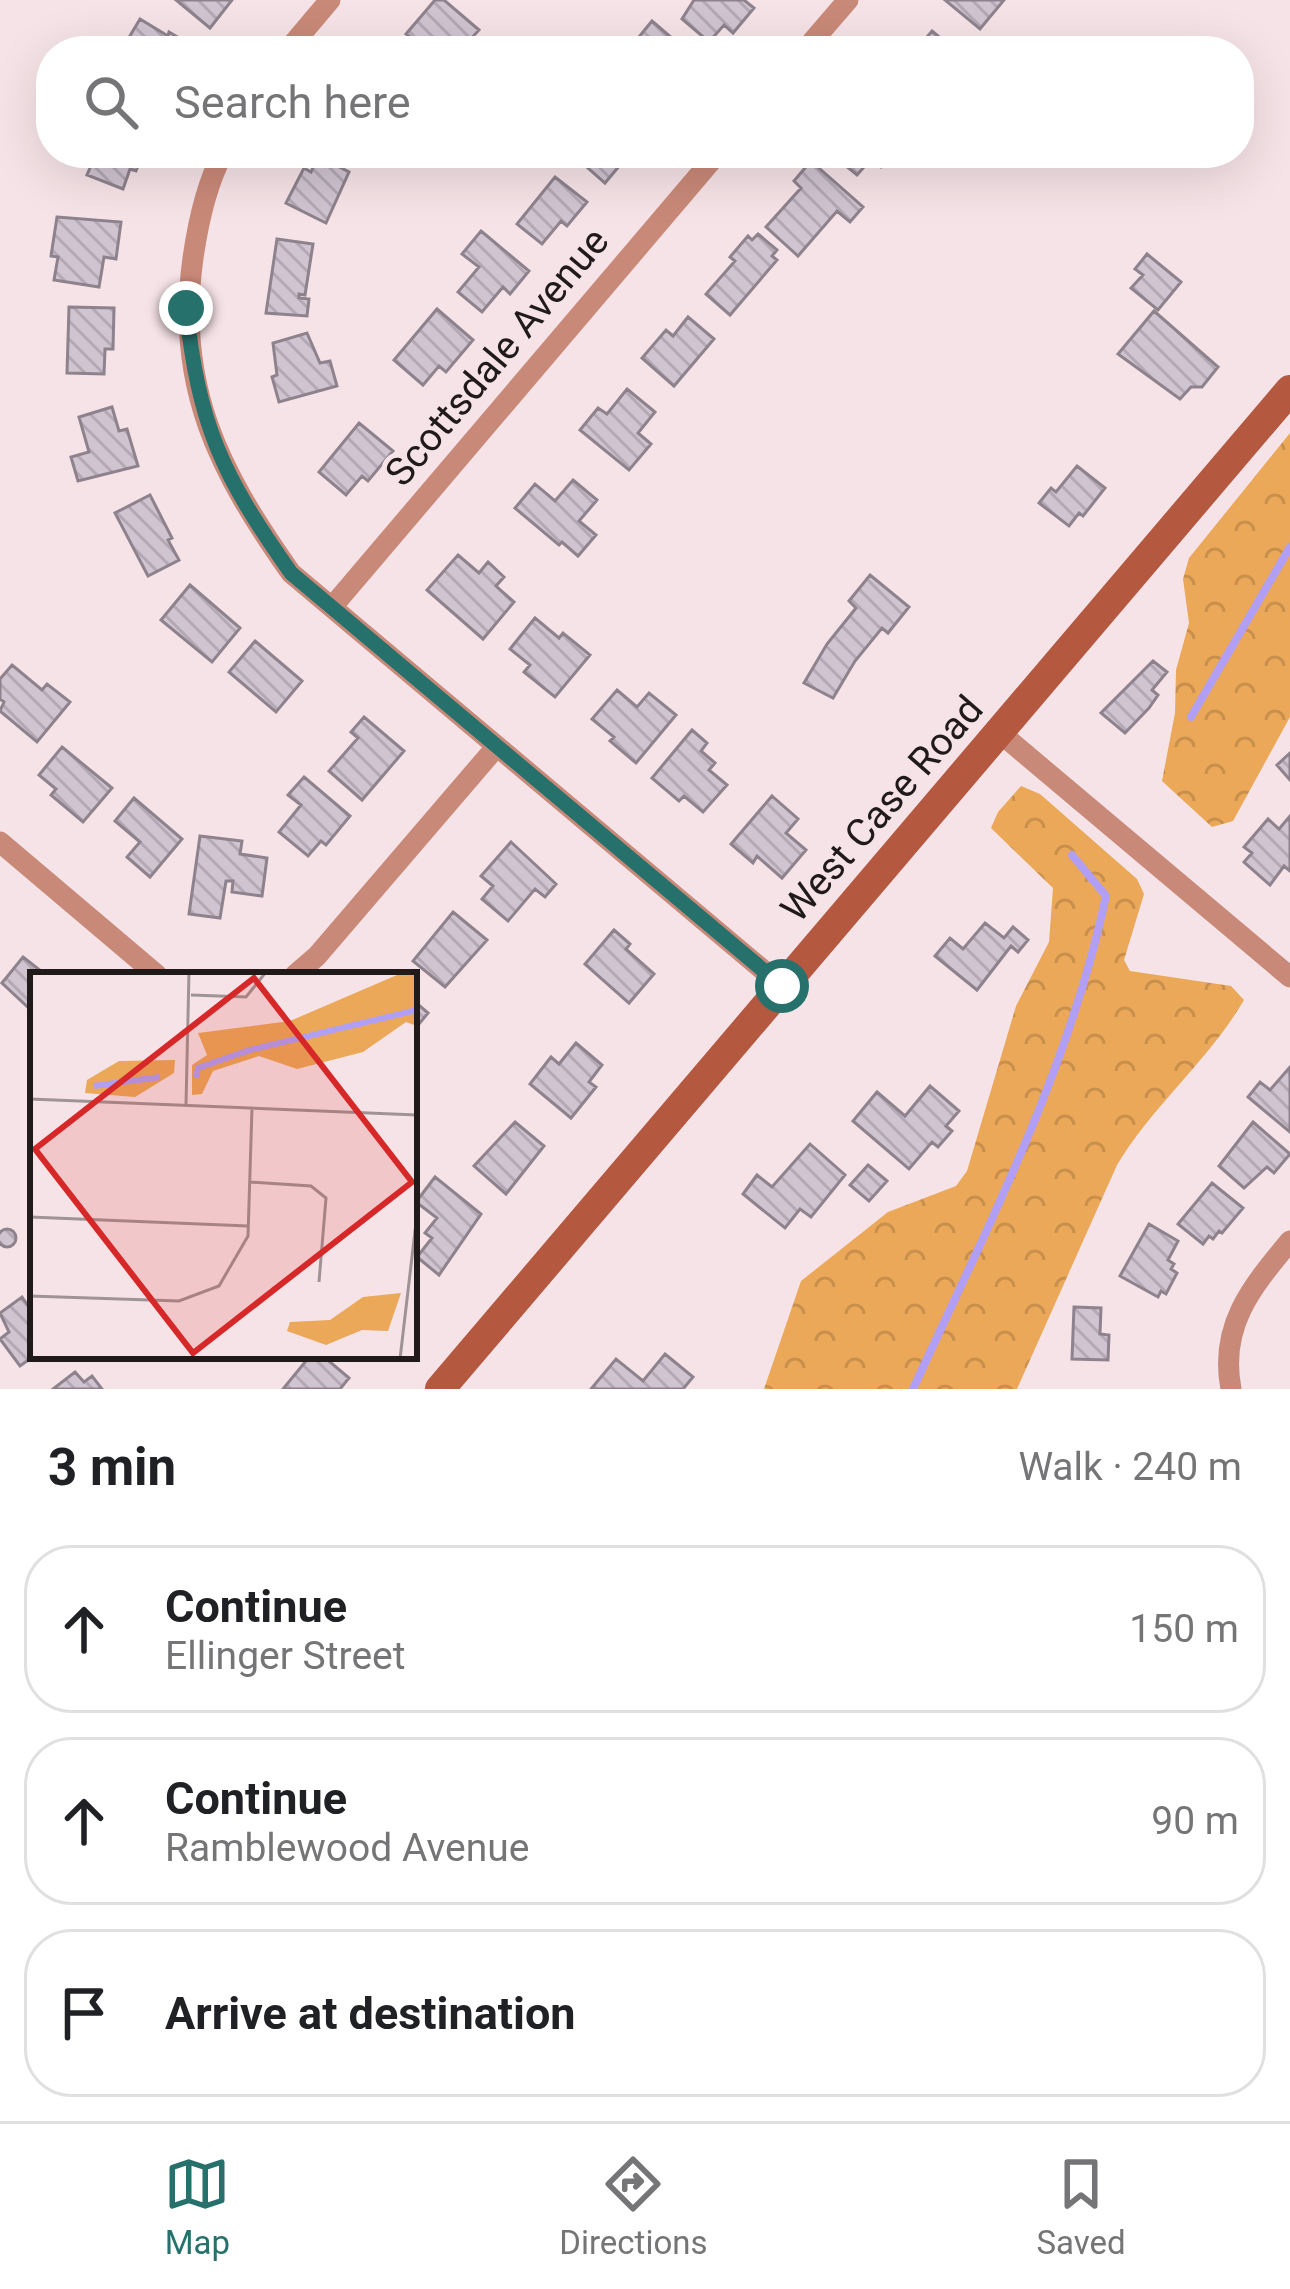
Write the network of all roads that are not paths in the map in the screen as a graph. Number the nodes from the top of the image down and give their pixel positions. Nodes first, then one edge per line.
1 (330, 0) edge
2 (848, 0) edge
3 (300, 36) edge
4 (817, 36) edge
5 (215, 168) edge
6 (705, 168) edge
7 (1290, 390) edge
8 (332, 607) junction
9 (999, 733) junction
10 (497, 746) junction
11 (0, 842) edge
12 (153, 972) edge
13 (298, 972) edge
14 (1288, 972) edge
15 (782, 986) junction
16 (1290, 1241) edge
17 (440, 1389) edge
18 (1231, 1389) edge

1 - 3 street
2 - 4 street
5 - 8 street
6 - 8 street, Scottsdale Avenue
7 - 9 main road, West Case Road
8 - 10 street
9 - 14 street
9 - 15 main road, West Case Road
10 - 13 street
10 - 15 street
11 - 12 street
15 - 17 main road, West Case Road
16 - 18 street

